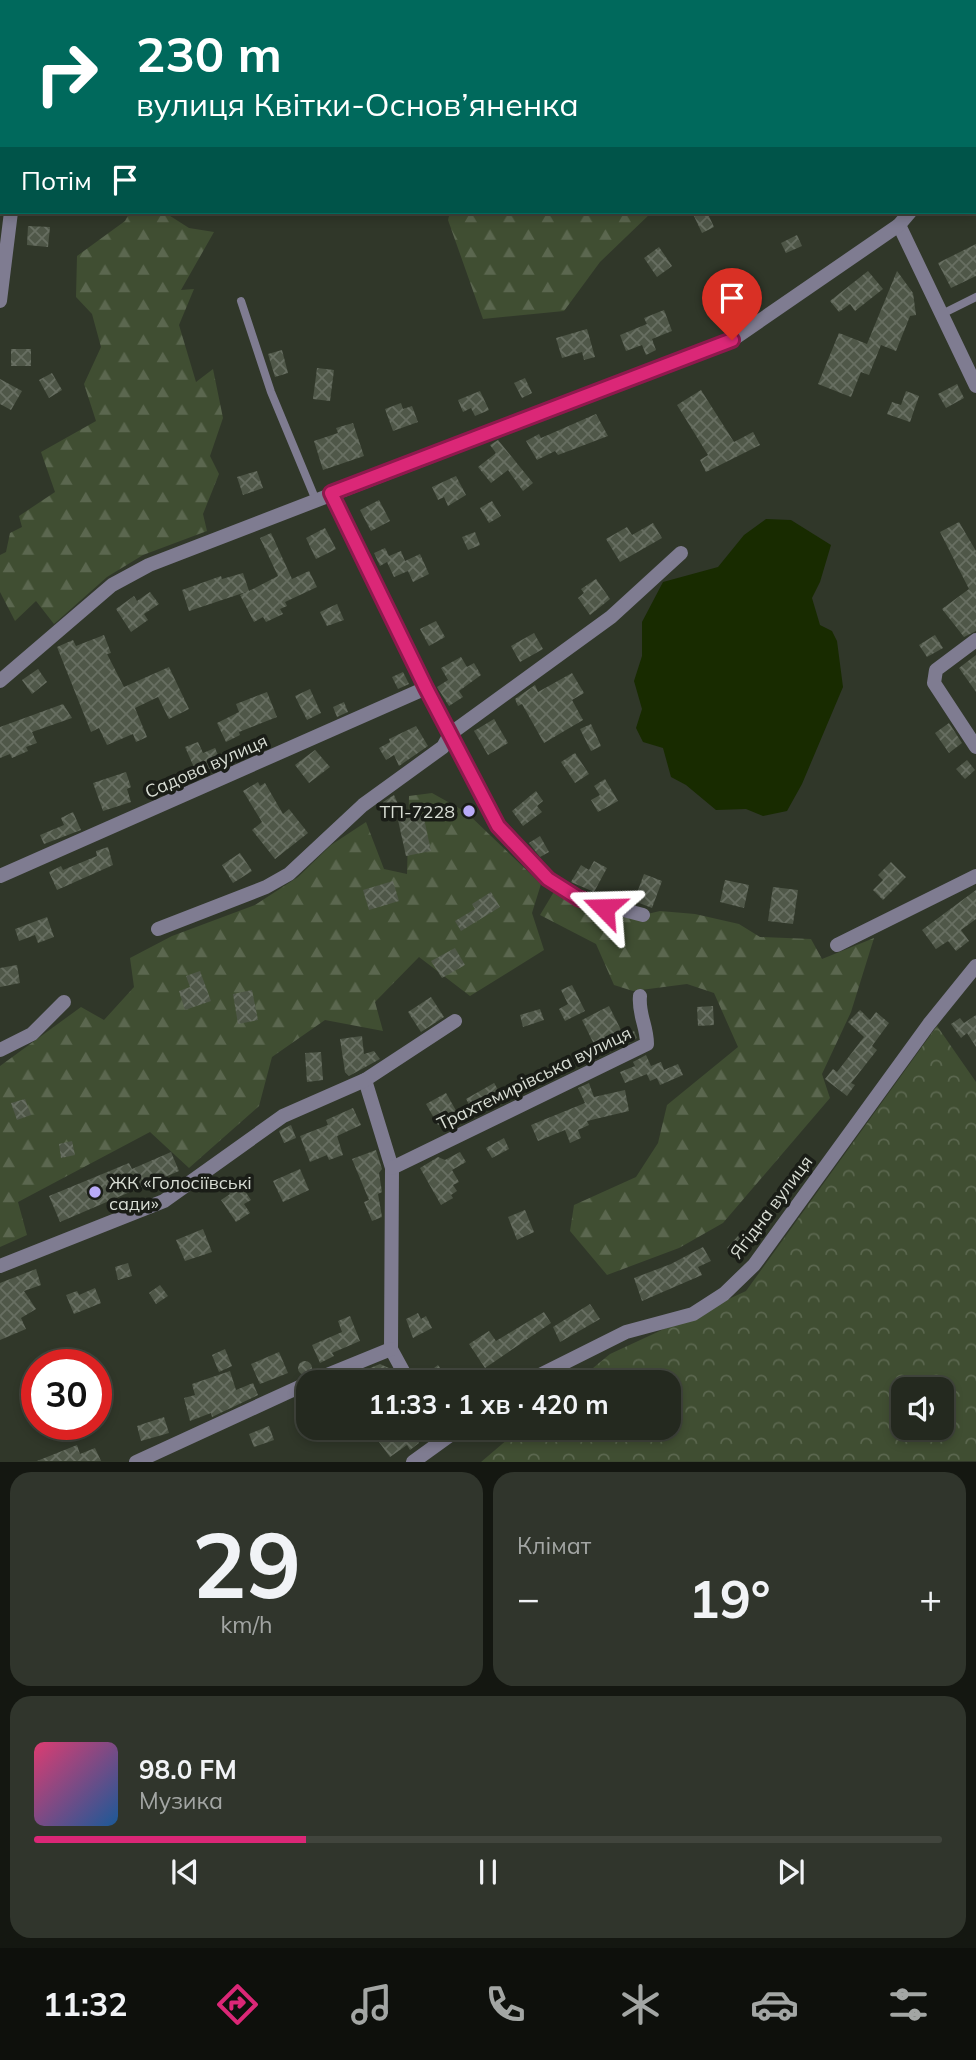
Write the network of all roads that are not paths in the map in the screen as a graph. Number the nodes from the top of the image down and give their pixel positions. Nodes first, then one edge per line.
1 (11, 214) edge
2 (908, 214) edge
3 (899, 225) junction
4 (0, 295) edge
5 (976, 297) edge
6 (241, 301) dead end
7 (942, 313) junction
8 (976, 386) edge
9 (331, 493) junction
10 (315, 498) junction
11 (681, 553) dead end
12 (976, 640) edge
13 (0, 681) edge
14 (426, 688) junction
15 (450, 734) junction
16 (976, 747) edge
17 (0, 876) edge
18 (976, 876) edge
19 (643, 915) dead end
20 (158, 929) dead end
21 (837, 945) dead end
22 (976, 966) edge
23 (640, 996) dead end
24 (64, 1002) dead end
25 (455, 1021) dead end
26 (0, 1051) edge
27 (365, 1080) junction
28 (392, 1168) junction
29 (0, 1266) edge
30 (391, 1349) junction
31 (340, 1370) edge
32 (402, 1370) edge
33 (550, 1370) edge
34 (296, 1389) edge
35 (436, 1440) edge
36 (136, 1461) edge
37 (413, 1461) edge

1 - 4 street
2 - 3 street
3 - 7 street
3 - 9 street
5 - 7 lane
6 - 10 lane
7 - 8 street
9 - 10 street
9 - 14 street
10 - 13 street
11 - 15 street
12 - 16 street
14 - 15 street
14 - 17 street, Садова вулиця
15 - 19 street
15 - 20 street
18 - 21 street
22 - 33 street, Ягідна вулиця
23 - 28 street, Трахтемирівська вулиця
24 - 26 street
25 - 27 street
27 - 28 street
27 - 29 street
28 - 30 street
30 - 31 street
30 - 32 street
34 - 36 street
35 - 37 street

